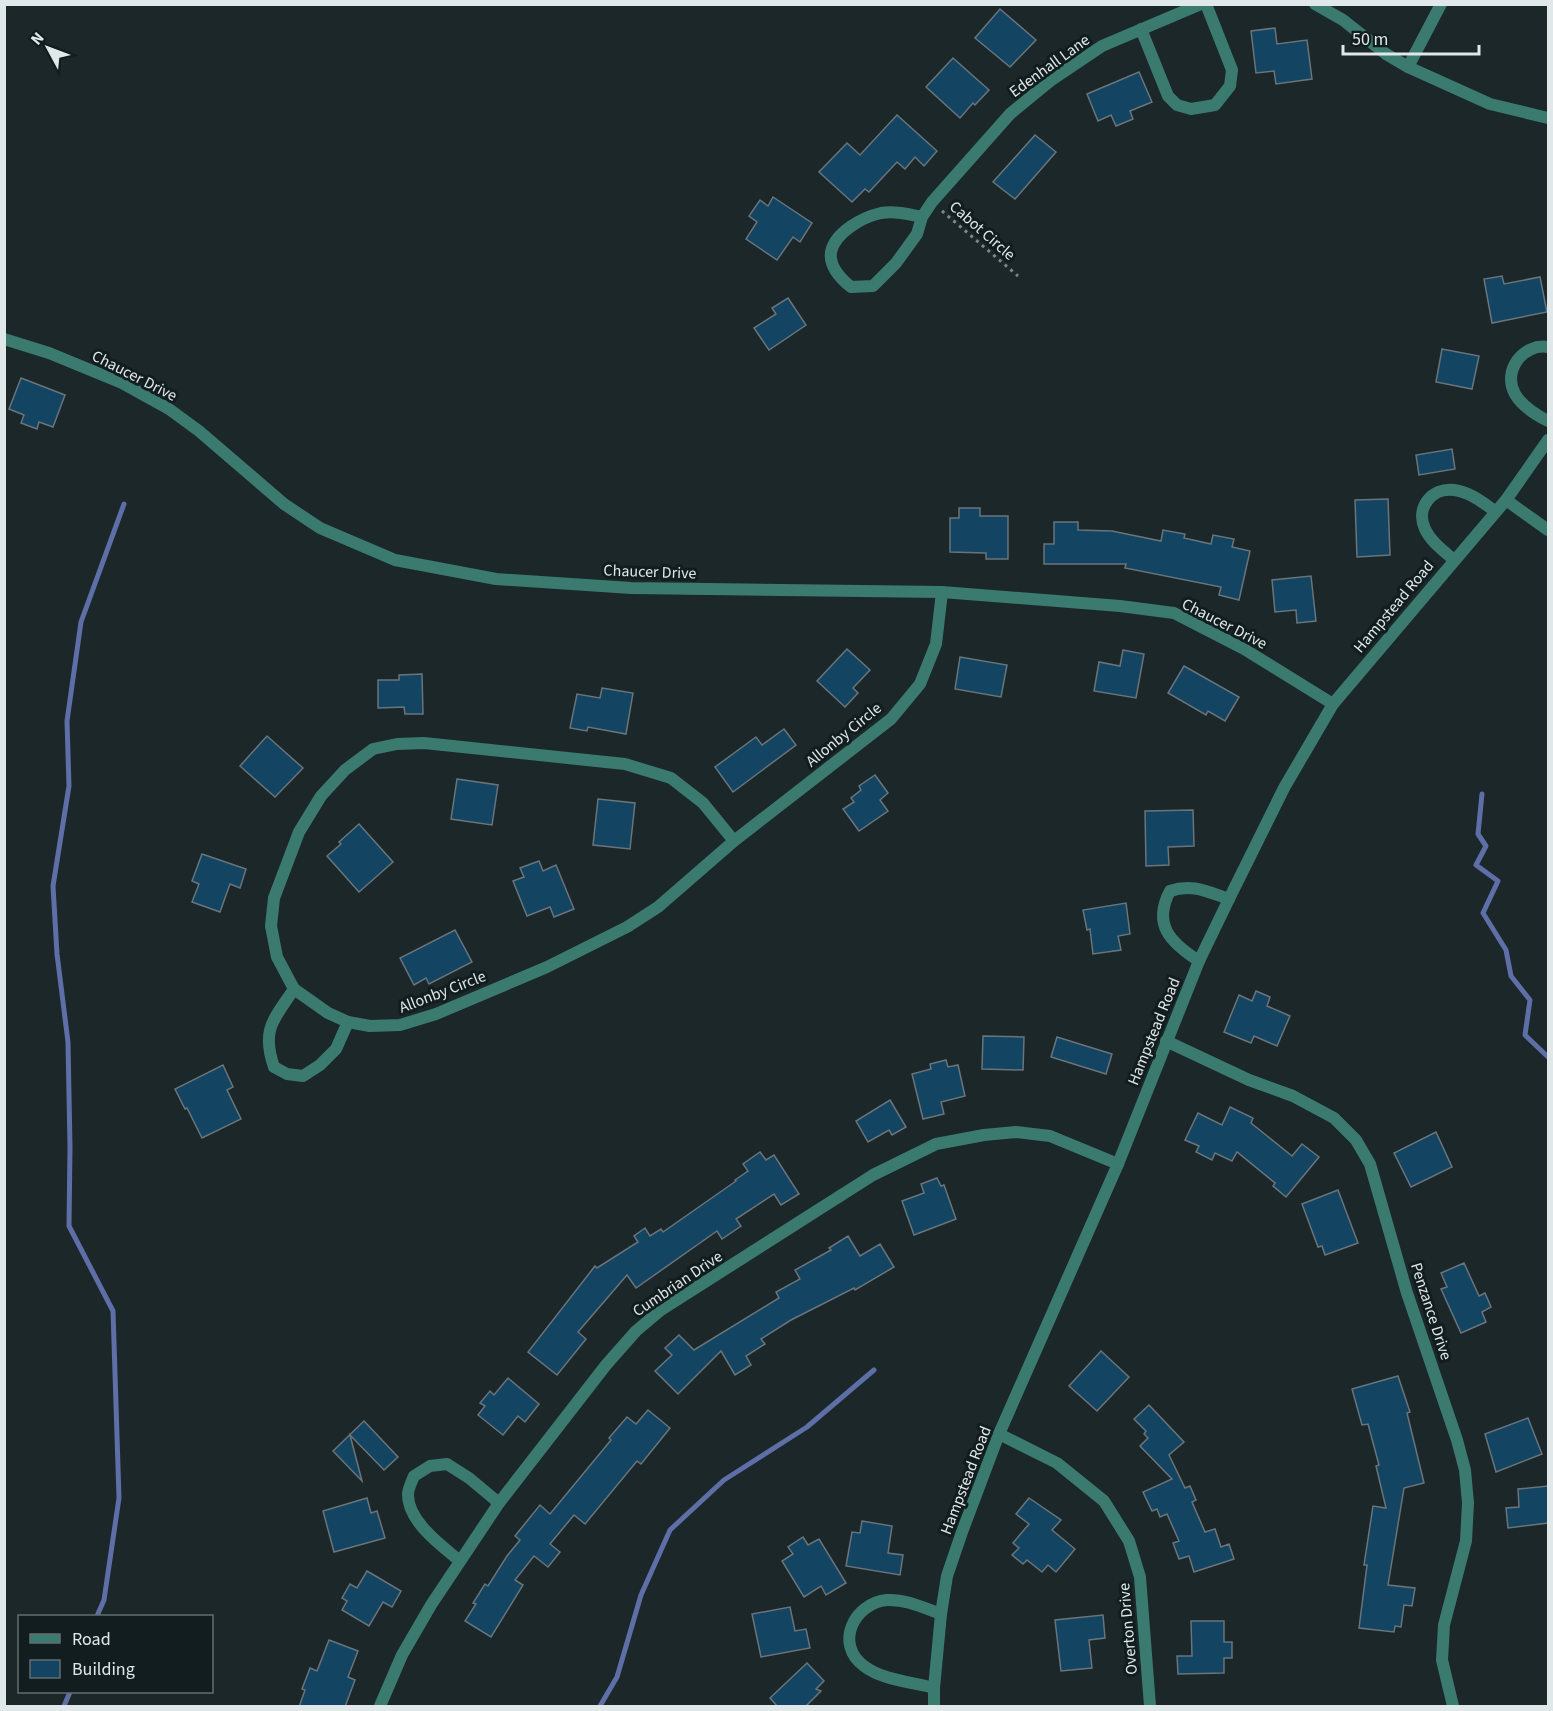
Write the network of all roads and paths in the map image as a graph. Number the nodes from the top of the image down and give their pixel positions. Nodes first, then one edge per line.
1 (1206, 4) edge
2 (1315, 4) edge
3 (1441, 4) edge
4 (1195, 6) edge
5 (1141, 29) junction
6 (1408, 67) junction
7 (1548, 118) edge
8 (932, 202) junction
9 (922, 217) junction
10 (1018, 276) dead end
11 (4, 339) edge
12 (1548, 347) edge
13 (1548, 421) edge
14 (1548, 440) edge
15 (1506, 500) junction
16 (1495, 510) junction
17 (1548, 530) edge
18 (1454, 560) junction
19 (942, 592) junction
20 (1333, 704) junction
21 (735, 841) junction
22 (1229, 899) junction
23 (1199, 961) junction
24 (294, 989) junction
25 (348, 1022) junction
26 (1166, 1041) junction
27 (1118, 1164) junction
28 (999, 1434) junction
29 (499, 1503) junction
30 (460, 1561) junction
31 (940, 1614) junction
32 (934, 1688) junction
33 (380, 1707) edge
34 (934, 1707) edge
35 (1150, 1707) edge
36 (1453, 1707) edge

1 - 5 street
2 - 6 street
3 - 6 street
4 - 5 street, Edenhall Lane
5 - 8 street, Edenhall Lane
6 - 7 street
8 - 9 street, Edenhall Lane
8 - 10 path, Cabot Circle
9 - 9 street, Edenhall Lane
11 - 19 street, Chaucer Drive
12 - 13 street
14 - 15 street, Hampstead Road
15 - 16 street, Hampstead Road
15 - 17 street
16 - 18 street, Hampstead Road
16 - 18 street
18 - 20 street, Hampstead Road
19 - 20 street, Chaucer Drive
19 - 21 street, Allonby Circle
20 - 22 street, Hampstead Road
21 - 24 street, Allonby Circle
21 - 25 street, Allonby Circle
22 - 23 street, Hampstead Road
22 - 23 street
23 - 26 street, Hampstead Road
24 - 25 street, Allonby Circle
24 - 25 street
26 - 27 street, Hampstead Road
26 - 36 street, Penzance Drive
27 - 28 street, Hampstead Road
27 - 29 street, Cumbrian Drive
28 - 31 street, Hampstead Road
28 - 35 street, Overton Drive
29 - 30 street, Cumbrian Drive
29 - 30 street
30 - 33 street, Cumbrian Drive
31 - 32 street, Hampstead Road
31 - 32 street
32 - 34 street, Hampstead Road

